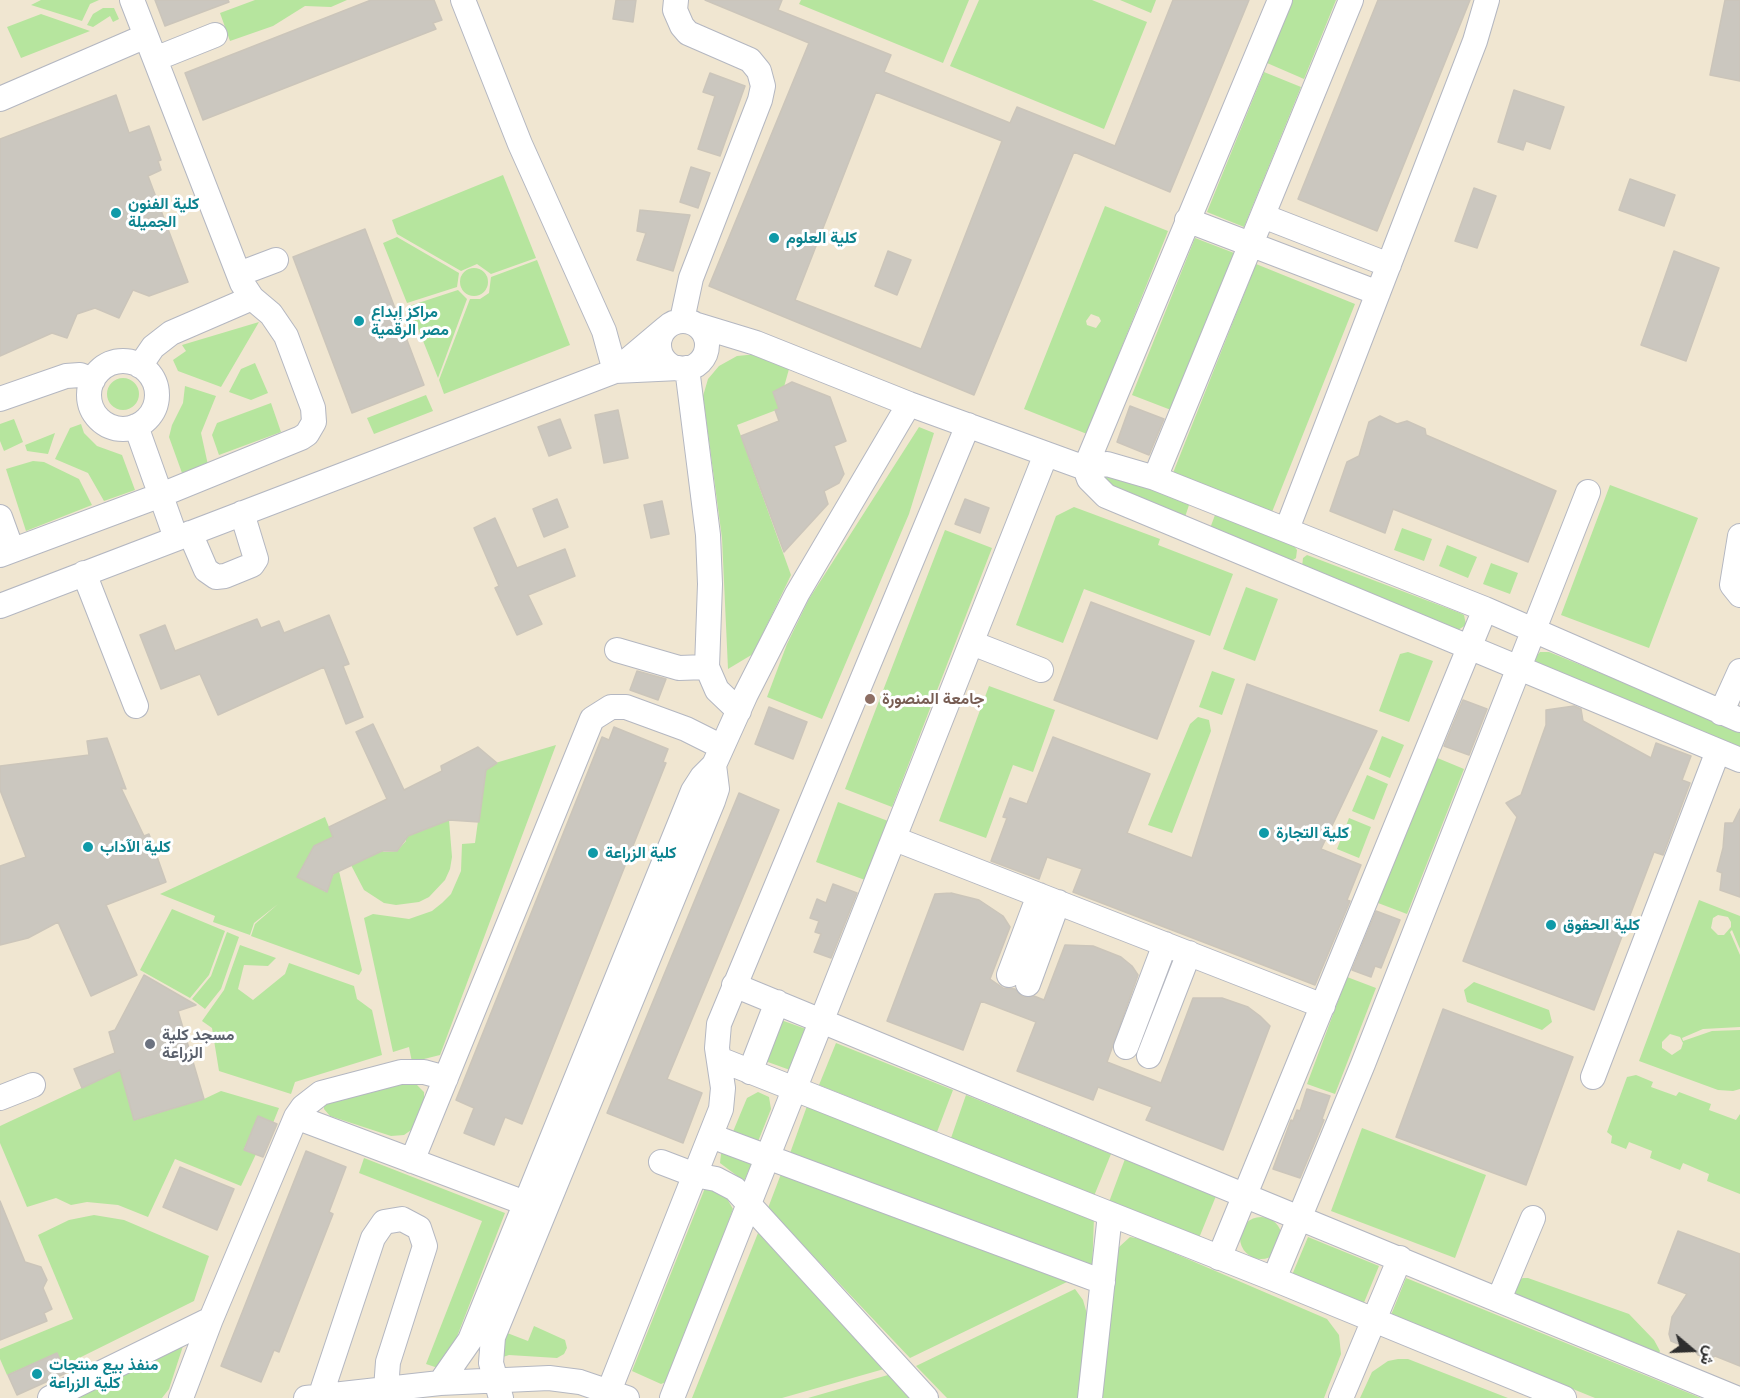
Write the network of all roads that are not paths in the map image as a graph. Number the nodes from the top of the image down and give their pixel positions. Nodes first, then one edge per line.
1 (132, 0) edge
2 (463, 0) edge
3 (676, 0) edge
4 (1280, 0) edge
5 (1351, 0) edge
6 (1487, 0) edge
7 (215, 35) dead end
8 (146, 36) junction
9 (155, 59) junction
10 (3, 90) edge
11 (1263, 216) junction
12 (1187, 220) junction
13 (1252, 244) junction
14 (276, 260) dead end
15 (1389, 265) junction
16 (239, 274) junction
17 (1378, 293) junction
18 (252, 298) junction
19 (682, 324) junction
20 (744, 340) junction
21 (141, 366) junction
22 (689, 366) junction
23 (615, 371) junction
24 (93, 380) junction
25 (0, 399) edge
26 (909, 404) junction
27 (968, 425) junction
28 (136, 426) junction
29 (1046, 454) junction
30 (1084, 468) junction
31 (1155, 478) junction
32 (1588, 492) dead end
33 (161, 495) junction
34 (1206, 498) junction
35 (242, 513) junction
36 (0, 518) edge
37 (1287, 529) junction
38 (1193, 532) junction
39 (183, 536) junction
40 (1740, 536) edge
41 (6, 552) edge
42 (84, 573) junction
43 (1740, 595) edge
44 (0, 606) edge
45 (1485, 609) junction
46 (1534, 629) junction
47 (972, 644) junction
48 (1469, 648) junction
49 (617, 650) dead end
50 (707, 667) junction
51 (1518, 669) junction
52 (1041, 670) dead end
53 (1740, 671) edge
54 (136, 706) dead end
55 (739, 711) junction
56 (1731, 717) edge
57 (1729, 755) edge
58 (718, 756) junction
59 (895, 839) junction
60 (1048, 899) junction
61 (1165, 944) junction
62 (1189, 953) junction
63 (1018, 979) dead end
64 (734, 985) junction
65 (777, 1002) junction
66 (1323, 1006) junction
67 (822, 1021) junction
68 (1126, 1047) dead end
69 (1149, 1056) dead end
70 (719, 1059) junction
71 (750, 1072) junction
72 (1593, 1077) dead end
73 (446, 1078) junction
74 (33, 1085) dead end
75 (795, 1090) junction
76 (0, 1098) edge
77 (296, 1117) junction
78 (711, 1136) junction
79 (769, 1158) junction
80 (412, 1161) junction
81 (661, 1162) dead end
82 (695, 1175) junction
83 (1245, 1194) junction
84 (534, 1204) junction
85 (749, 1205) junction
86 (1110, 1214) junction
87 (1300, 1216) junction
88 (1533, 1218) dead end
89 (1219, 1258) junction
90 (1400, 1258) junction
91 (1274, 1279) junction
92 (1103, 1282) junction
93 (1499, 1299) junction
94 (211, 1319) junction
95 (1374, 1320) junction
96 (440, 1383) junction
97 (386, 1389) junction
98 (499, 1389) edge
99 (618, 1394) edge
100 (313, 1397) edge
101 (50, 1398) edge
102 (181, 1398) edge
103 (672, 1398) edge
104 (926, 1398) edge
105 (1090, 1398) edge
106 (1341, 1398) edge
107 (1564, 1398) edge
108 (1736, 1398) edge

1 - 8 street
2 - 23 street
3 - 19 street
4 - 12 street
5 - 11 street
6 - 15 street
7 - 9 street
8 - 9 street
8 - 10 street
9 - 16 street
11 - 13 street
11 - 15 street
12 - 13 street
12 - 30 street
13 - 17 street
13 - 31 street
14 - 16 street
15 - 17 street
16 - 18 street
17 - 37 street
18 - 21 street
18 - 33 street
19 - 20 street
19 - 22 street
19 - 22 street
19 - 23 street
20 - 22 street
20 - 26 street
21 - 24 street
21 - 28 street
22 - 23 street
22 - 50 street
23 - 35 street
24 - 25 street
24 - 28 street
26 - 27 street
26 - 55 street
27 - 29 street
27 - 64 street
28 - 33 street
29 - 30 street
29 - 47 street
30 - 31 street
30 - 38 street
31 - 34 street
32 - 46 street
33 - 39 street
33 - 41 street
34 - 37 street
34 - 38 street
35 - 39 street
35 - 39 street
36 - 41 street
37 - 45 street
38 - 48 street
39 - 42 street
40 - 43 street
42 - 44 street
42 - 54 street
45 - 46 street
45 - 48 street
46 - 51 street
46 - 56 street
47 - 52 street
47 - 59 street
48 - 51 street
48 - 66 street
49 - 50 street
50 - 55 street
51 - 57 street
51 - 87 street
53 - 56 street
55 - 58 street
57 - 72 street
58 - 73 street
58 - 84 street
59 - 60 street
59 - 67 street
60 - 61 street
60 - 63 street
61 - 62 street
61 - 68 street
62 - 66 street
62 - 69 street
64 - 65 street
64 - 70 street
65 - 67 street
65 - 71 street
66 - 83 street
67 - 75 street
67 - 83 street
70 - 71 street
70 - 78 street
71 - 75 street
73 - 77 street
73 - 80 street
74 - 76 street
75 - 79 street
75 - 86 street
77 - 80 street
77 - 94 street
78 - 79 street
78 - 82 street
79 - 85 street
79 - 92 street
80 - 84 street
81 - 82 street
82 - 85 street
82 - 99 street
83 - 87 street
83 - 89 street
84 - 96 street
84 - 98 street
85 - 103 street
85 - 104 street
86 - 89 street
86 - 92 street
87 - 90 street
87 - 91 street
88 - 93 street
89 - 91 street
90 - 93 street
90 - 95 street
91 - 95 street
92 - 105 street
93 - 108 street
94 - 101 street
94 - 102 street
95 - 106 street
95 - 107 street
96 - 97 street
96 - 98 street
97 - 100 street
97 - 100 street
98 - 99 street

